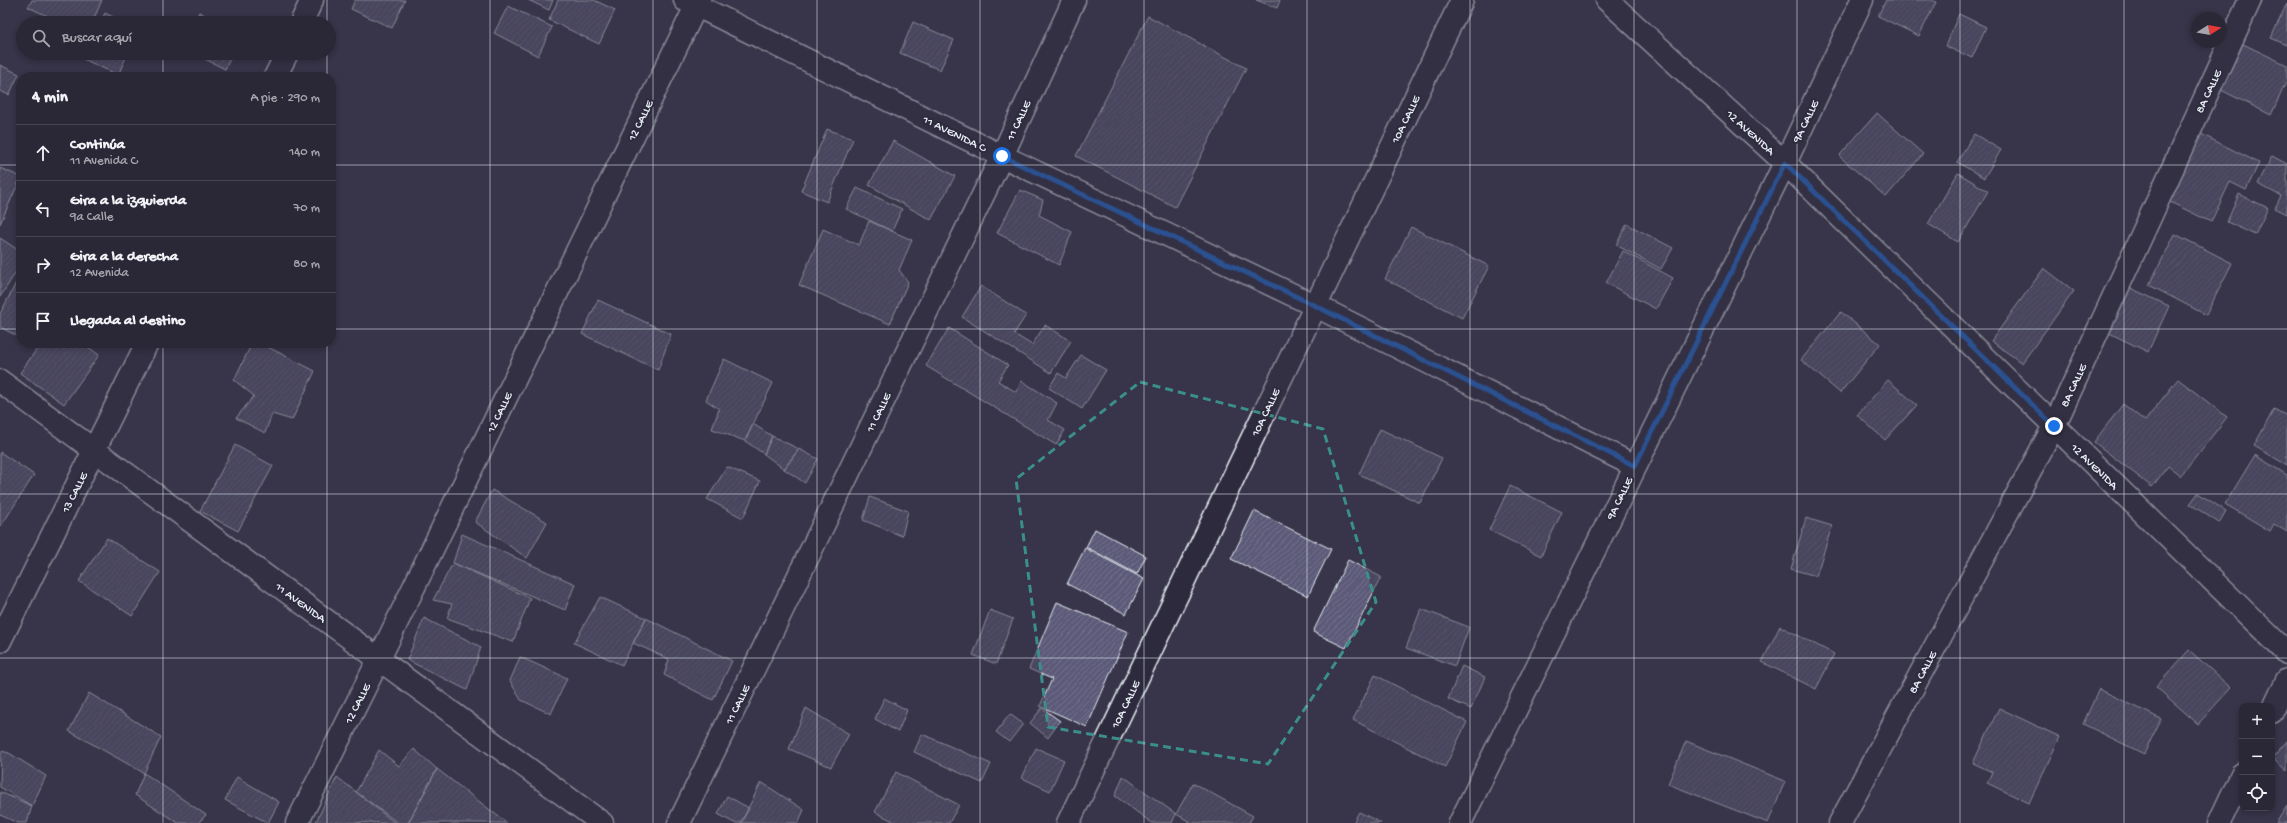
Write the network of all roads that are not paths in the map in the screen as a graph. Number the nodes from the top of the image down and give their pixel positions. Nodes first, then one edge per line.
1 (312, 0) edge
2 (1074, 0) edge
3 (1462, 0) edge
4 (1607, 0) edge
5 (1862, 0) edge
6 (2250, 0) edge
7 (693, 2) edge
8 (304, 16) edge
9 (283, 60) edge
10 (277, 72) edge
11 (1002, 156) junction
12 (1785, 163) junction
13 (1316, 306) junction
14 (145, 348) edge
15 (0, 381) edge
16 (2054, 426) junction
17 (95, 451) junction
18 (1635, 466) junction
19 (0, 641) edge
20 (2287, 653) edge
21 (379, 659) junction
22 (2287, 680) edge
23 (2275, 706) edge
24 (2242, 775) edge
25 (297, 823) edge
26 (602, 823) edge
27 (679, 823) edge
28 (1068, 823) edge
29 (1460, 823) edge
30 (1840, 823) edge
31 (2219, 823) edge

1 - 8 street
2 - 11 street, 11 CALLE
3 - 13 street, 10A CALLE
4 - 12 street, 12 AVENIDA
5 - 12 street, 9A CALLE
6 - 16 street, 8A CALLE
7 - 11 street, 11 AVENIDA C
7 - 21 street, 12 CALLE
9 - 10 street
11 - 13 street, 11 AVENIDA C
11 - 27 street, 11 CALLE
12 - 16 street, 12 AVENIDA
12 - 18 street, 9A CALLE
13 - 18 street, 11 AVENIDA C
13 - 28 street, 10A CALLE
14 - 17 street, 13 CALLE
15 - 17 street, 11 AVENIDA
16 - 20 street, 12 AVENIDA
16 - 30 street, 8A CALLE
17 - 19 street, 13 CALLE
17 - 21 street, 11 AVENIDA
18 - 29 street, 9A CALLE
21 - 25 street, 12 CALLE
21 - 26 street, 11 AVENIDA
22 - 23 street
24 - 31 street

